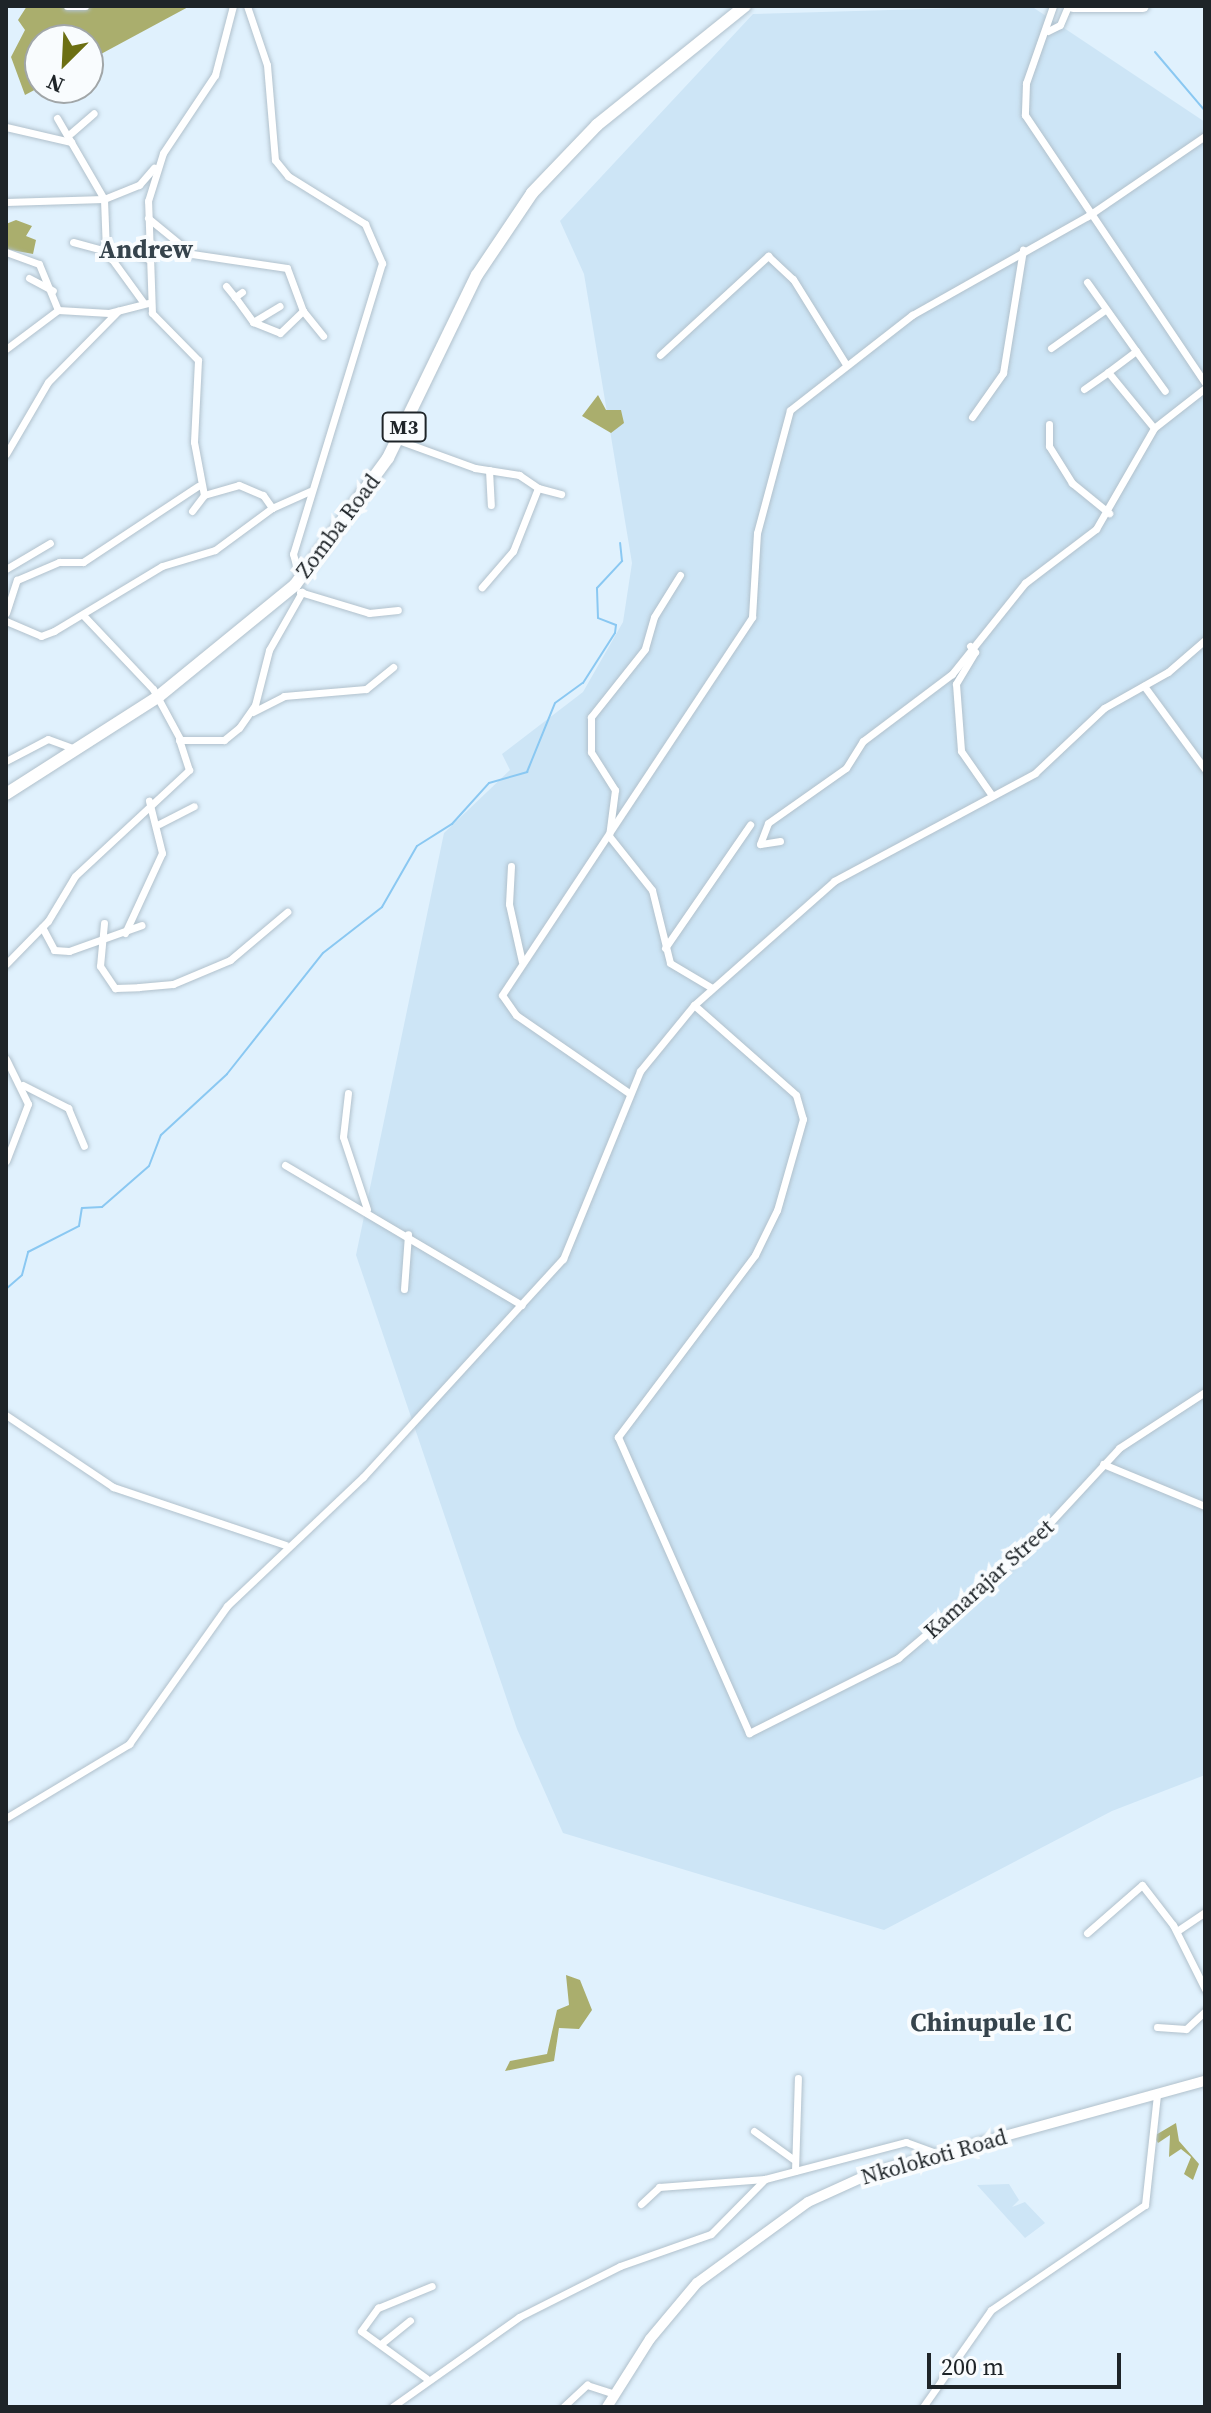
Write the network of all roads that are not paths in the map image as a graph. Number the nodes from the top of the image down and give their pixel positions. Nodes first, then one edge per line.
1 (67, 6) edge
2 (85, 6) edge
3 (233, 6) edge
4 (247, 6) edge
5 (745, 6) edge
6 (1053, 6) edge
7 (1071, 6) edge
8 (1143, 6) edge
9 (1048, 31) junction
10 (94, 113) dead end
11 (57, 118) dead end
12 (6, 127) edge
13 (1205, 136) edge
14 (71, 137) junction
15 (160, 159) junction
16 (104, 199) junction
17 (6, 202) edge
18 (1088, 216) junction
19 (148, 218) junction
20 (73, 242) dead end
21 (1023, 250) junction
22 (6, 252) edge
23 (109, 255) junction
24 (148, 259) junction
25 (29, 278) dead end
26 (1087, 282) dead end
27 (226, 286) dead end
28 (53, 291) junction
29 (147, 303) junction
30 (280, 306) dead end
31 (1106, 309) junction
32 (58, 310) junction
33 (118, 311) junction
34 (303, 311) junction
35 (253, 322) junction
36 (323, 336) dead end
37 (1051, 348) dead end
38 (6, 349) edge
39 (1136, 351) junction
40 (660, 355) dead end
41 (845, 363) junction
42 (1108, 372) junction
43 (1205, 386) edge
44 (1084, 389) dead end
45 (1165, 391) dead end
46 (972, 417) dead end
47 (1049, 424) dead end
48 (1154, 428) junction
49 (398, 440) junction
50 (6, 454) edge
51 (489, 470) junction
52 (198, 486) junction
53 (538, 488) junction
54 (310, 491) junction
55 (561, 494) dead end
56 (204, 495) junction
57 (491, 505) dead end
58 (272, 508) junction
59 (192, 511) dead end
60 (1109, 513) junction
61 (50, 543) dead end
62 (6, 569) edge
63 (680, 575) dead end
64 (9, 582) edge
65 (297, 587) junction
66 (482, 587) dead end
67 (398, 610) dead end
68 (6, 613) edge
69 (83, 615) junction
70 (6, 621) edge
71 (1205, 640) edge
72 (970, 646) junction
73 (393, 667) dead end
74 (1144, 686) junction
75 (159, 696) junction
76 (251, 713) junction
77 (180, 739) junction
78 (75, 749) junction
79 (6, 761) edge
80 (1205, 769) edge
81 (6, 794) edge
82 (991, 794) junction
83 (149, 801) junction
84 (194, 806) dead end
85 (159, 824) junction
86 (750, 825) dead end
87 (609, 836) junction
88 (780, 841) dead end
89 (511, 866) dead end
90 (287, 912) dead end
91 (104, 923) dead end
92 (142, 925) dead end
93 (42, 927) junction
94 (125, 933) junction
95 (103, 940) junction
96 (665, 948) junction
97 (522, 962) junction
98 (6, 964) edge
99 (712, 988) junction
100 (694, 1005) junction
101 (6, 1059) edge
102 (23, 1085) junction
103 (348, 1093) dead end
104 (629, 1093) junction
105 (84, 1146) dead end
106 (6, 1161) edge
107 (285, 1165) dead end
108 (367, 1209) junction
109 (408, 1234) junction
110 (404, 1289) dead end
111 (522, 1305) junction
112 (1205, 1392) edge
113 (6, 1415) edge
114 (1103, 1464) junction
115 (1205, 1506) edge
116 (285, 1545) junction
117 (6, 1818) edge
118 (1205, 1912) edge
119 (1177, 1931) junction
120 (1087, 1933) dead end
121 (1205, 1989) edge
122 (1205, 2011) edge
123 (1157, 2027) dead end
124 (798, 2078) dead end
125 (1205, 2081) edge
126 (1157, 2095) junction
127 (754, 2131) dead end
128 (939, 2154) junction
129 (793, 2159) junction
130 (795, 2171) junction
131 (765, 2179) junction
132 (641, 2204) dead end
133 (432, 2286) dead end
134 (410, 2320) dead end
135 (382, 2343) junction
136 (426, 2378) junction
137 (614, 2394) junction
138 (392, 2407) edge
139 (563, 2407) edge
140 (607, 2407) edge
141 (923, 2407) edge

1 - 2 street
3 - 15 street
4 - 54 street
5 - 49 highway, Zomba Road / M3
6 - 9 street
7 - 8 highway
7 - 9 street
9 - 18 street
10 - 14 street
11 - 14 street
12 - 14 street
13 - 18 street
14 - 16 street
15 - 16 street
15 - 19 street
16 - 17 street
16 - 23 street
18 - 21 street
18 - 43 street
19 - 24 street
19 - 34 street
20 - 23 street
21 - 41 street
21 - 46 street
22 - 28 street
23 - 24 street
23 - 29 street
24 - 29 street
25 - 28 street
26 - 31 street
27 - 35 street
28 - 32 street
29 - 33 street
29 - 52 street
30 - 35 street
31 - 37 street
31 - 39 street
32 - 33 street
32 - 38 street
33 - 50 street
34 - 35 street
34 - 36 street
39 - 42 street
39 - 45 street
40 - 41 street
41 - 87 street
42 - 44 street
42 - 48 street
43 - 48 street
47 - 60 street
48 - 60 street
49 - 51 street
49 - 65 highway, Zomba Road / M3
51 - 53 street
51 - 57 street
52 - 56 street
52 - 64 street
53 - 55 street
53 - 66 street
54 - 58 street
54 - 65 street
56 - 58 street
56 - 59 street
58 - 69 street
60 - 72 street
61 - 62 street
63 - 87 street
64 - 68 street
65 - 67 street
65 - 75 highway, Zomba Road / M3
65 - 76 street
69 - 70 street
69 - 75 street
71 - 74 street
72 - 82 street
72 - 88 street
73 - 76 street
74 - 80 street
74 - 82 street
75 - 77 street
75 - 78 highway, Zomba Road / M3
76 - 77 street
77 - 83 street
78 - 79 street
78 - 81 highway, Zomba Road / M3
82 - 99 street
83 - 85 street
83 - 93 street
84 - 85 street
85 - 94 street
86 - 96 street
87 - 96 street
87 - 97 street
89 - 97 street
90 - 95 street
91 - 95 street
92 - 94 street
93 - 95 street
93 - 98 street
94 - 95 street
96 - 99 street
97 - 104 street
99 - 100 street
100 - 104 street
100 - 114 street, Kamarajar Street
101 - 102 street
102 - 105 street
102 - 106 street
103 - 108 street
104 - 111 street
107 - 108 street
108 - 109 street
109 - 110 street
109 - 111 street
111 - 116 street
112 - 114 street, Kamarajar Street
113 - 116 street
114 - 115 street
116 - 117 street
118 - 119 street
119 - 120 street
119 - 121 street
122 - 123 street
124 - 129 street
125 - 126 main road, Nkolokoti Road
126 - 128 main road, Nkolokoti Road
126 - 141 street
127 - 129 street
128 - 130 street
128 - 137 main road, Nkolokoti Road
129 - 130 street
130 - 131 street
131 - 132 street
131 - 136 street
133 - 135 street
134 - 135 street
135 - 136 street
136 - 138 street
137 - 139 street
137 - 140 main road, Nkolokoti Road

